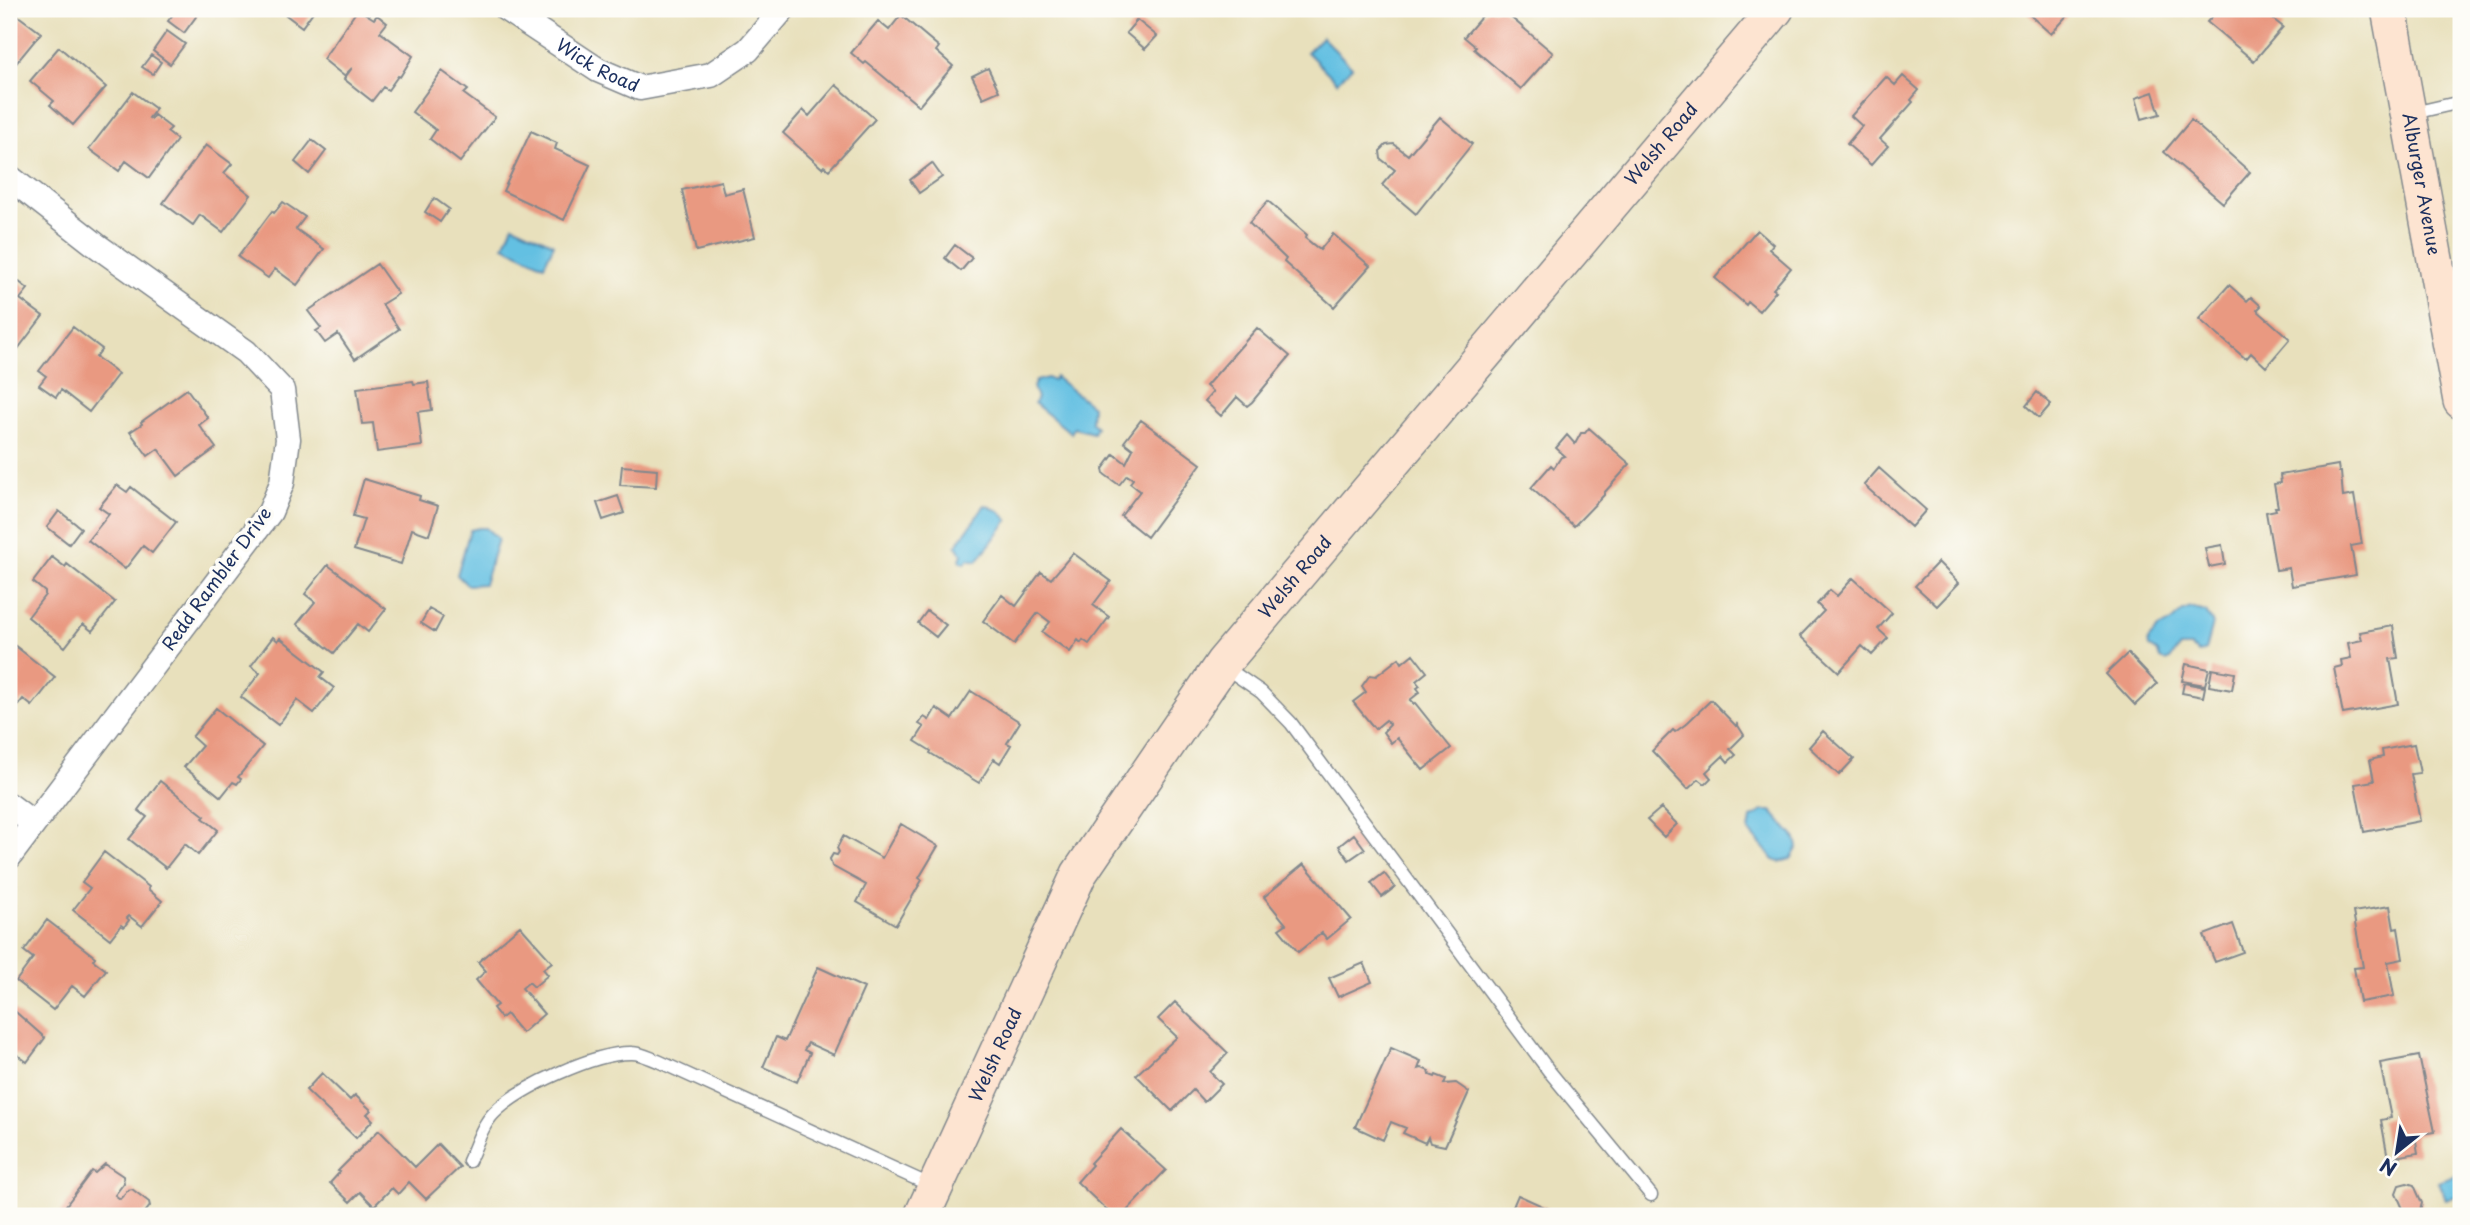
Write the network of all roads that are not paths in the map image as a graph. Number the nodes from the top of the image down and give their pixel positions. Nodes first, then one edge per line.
1 (506, 9) edge
2 (783, 9) edge
3 (1776, 9) edge
4 (2389, 9) edge
5 (2461, 102) edge
6 (2409, 114) junction
7 (9, 177) edge
8 (2461, 401) edge
9 (1222, 665) junction
10 (9, 805) edge
11 (33, 824) junction
12 (9, 857) edge
13 (469, 1161) dead end
14 (1651, 1195) dead end
15 (929, 1202) edge

1 - 2 street, Wick Road
3 - 9 main road, Welsh Road
4 - 6 main road, Alburger Avenue
5 - 6 lane
6 - 8 main road, Alburger Avenue
7 - 11 street, Redd Rambler Drive
9 - 14 lane
9 - 15 main road, Welsh Road
10 - 11 street
11 - 12 street, Redd Rambler Drive
13 - 15 lane

